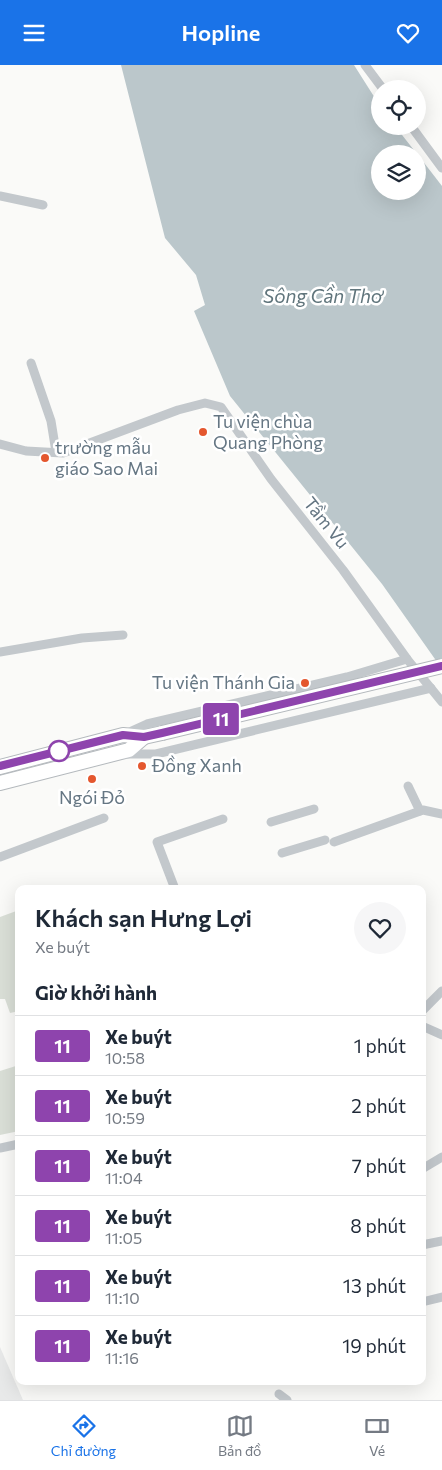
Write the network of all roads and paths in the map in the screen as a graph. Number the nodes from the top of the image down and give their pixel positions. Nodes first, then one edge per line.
1 (366, 65) edge
2 (377, 80) edge
3 (418, 135) edge
4 (442, 168) edge
5 (0, 196) edge
6 (43, 205) dead end
7 (31, 363) dead end
8 (0, 444) edge
9 (56, 452) junction
10 (124, 635) dead end
11 (0, 652) edge
12 (407, 659) junction
13 (442, 666) edge
14 (431, 688) junction
15 (442, 703) edge
16 (123, 735) junction
17 (144, 737) junction
18 (116, 753) junction
19 (0, 767) edge
20 (0, 783) edge
21 (408, 786) dead end
22 (314, 809) dead end
23 (420, 811) junction
24 (442, 815) edge
25 (104, 818) dead end
26 (223, 819) dead end
27 (272, 823) dead end
28 (282, 853) dead end
29 (0, 857) edge
30 (173, 885) edge
31 (442, 991) edge
32 (426, 1007) edge
33 (426, 1028) edge
34 (442, 1035) edge
35 (15, 1145) edge
36 (0, 1148) edge
37 (442, 1157) edge
38 (426, 1167) edge
39 (442, 1241) edge
40 (426, 1244) edge
41 (442, 1297) edge
42 (426, 1301) edge
43 (279, 1394) dead end
44 (287, 1400) edge

1 - 2 street
3 - 4 street
5 - 6 street
7 - 9 street
8 - 9 street
9 - 12 street, Tầm Vu
10 - 11 street
12 - 14 street, Tầm Vu
12 - 16 street
13 - 17 highway, bridge
14 - 15 street, Tầm Vu
14 - 18 street
16 - 17 highway
16 - 19 highway
17 - 18 highway
18 - 20 highway
21 - 23 street
22 - 27 street
23 - 24 street
23 - 28 street
25 - 29 street
26 - 30 street
31 - 32 street
33 - 34 street
35 - 36 street
37 - 38 street
39 - 40 street
41 - 42 street
43 - 44 street

